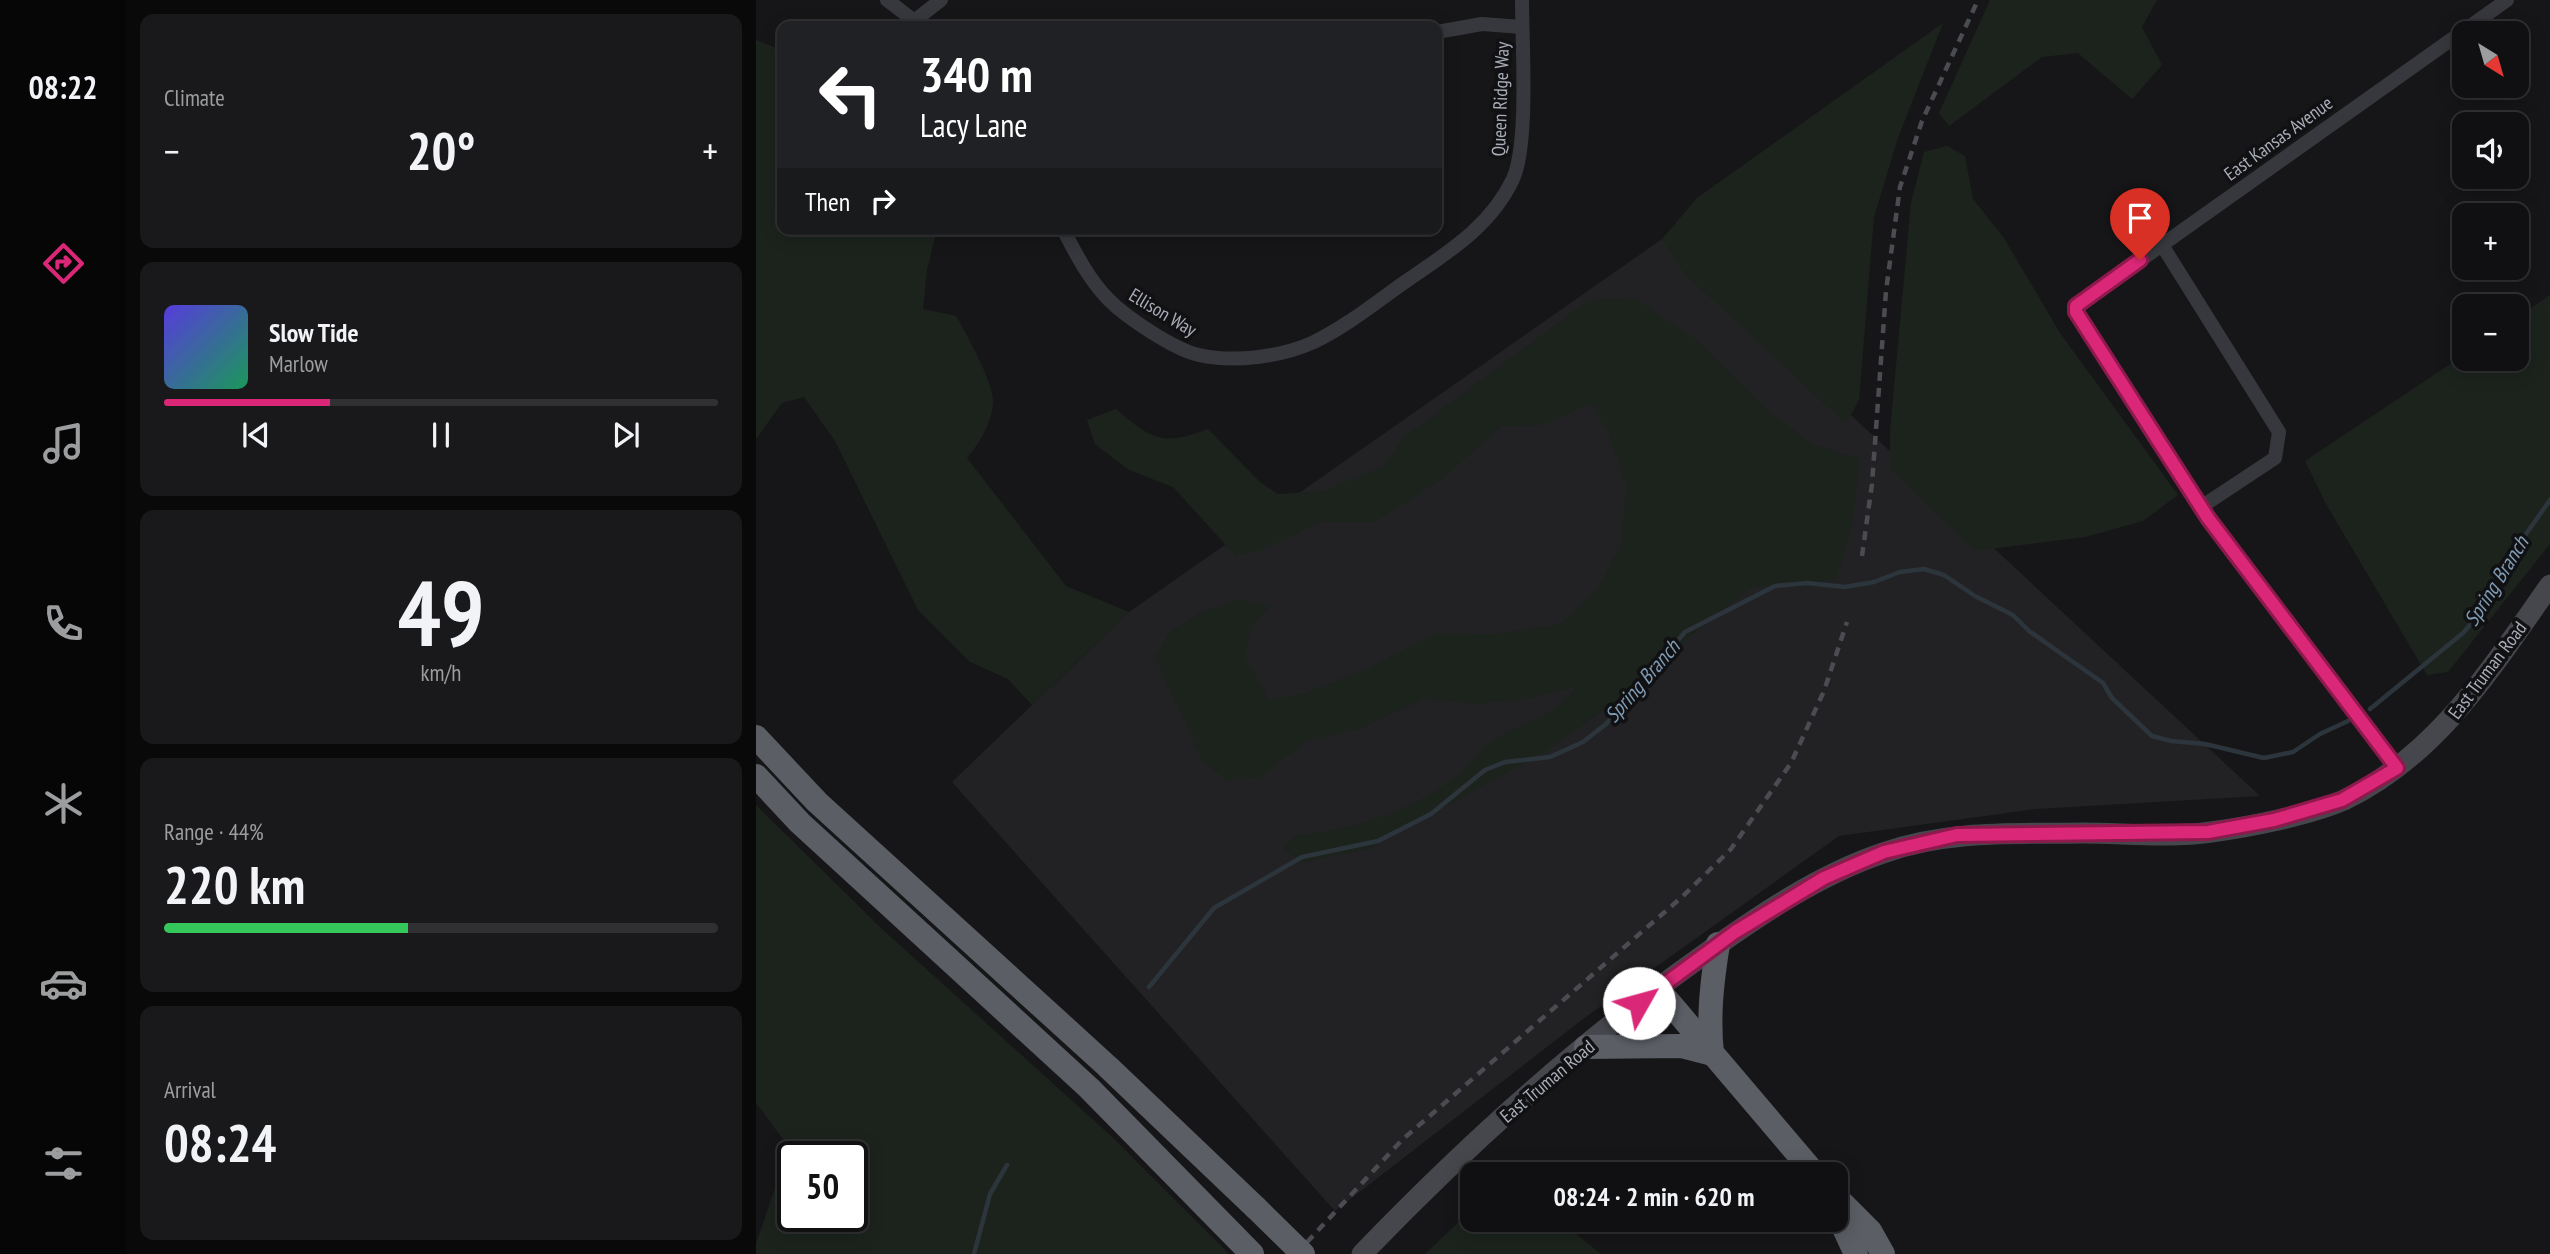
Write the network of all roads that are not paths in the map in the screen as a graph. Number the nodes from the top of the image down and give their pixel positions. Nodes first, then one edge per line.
1 (887, 0) edge
2 (941, 0) edge
3 (1522, 0) edge
4 (2507, 0) edge
5 (915, 21) edge
6 (920, 21) edge
7 (1522, 27) junction
8 (1442, 31) edge
9 (1066, 235) edge
10 (2162, 245) junction
11 (1198, 355) joint
12 (2201, 507) junction
13 (2550, 585) edge
14 (756, 737) edge
15 (2397, 768) junction
16 (756, 776) edge
17 (1718, 944) junction
18 (1657, 988) junction
19 (1586, 1047) junction
20 (1713, 1054) junction
21 (1805, 1162) edge
22 (1848, 1209) edge
23 (1846, 1232) edge
24 (1252, 1254) edge
25 (1303, 1254) edge
26 (1362, 1254) edge
27 (1856, 1254) edge
28 (1883, 1254) edge

1 - 5 street
2 - 6 street
3 - 7 street, Queen Ridge Way
4 - 10 street, East Kansas Avenue
7 - 8 street
7 - 11 street, Queen Ridge Way
9 - 11 street, Ellison Way
10 - 12 street
10 - 12 street, East Kansas Avenue
12 - 15 street
13 - 15 main road, East Truman Road
14 - 25 highway, bridge
15 - 17 main road, East Truman Road
16 - 24 highway
17 - 18 main road, East Truman Road
17 - 20 highway
18 - 19 main road, East Truman Road
18 - 20 highway
19 - 20 highway
19 - 26 main road, East Truman Road
20 - 21 highway
22 - 28 highway
23 - 27 highway

